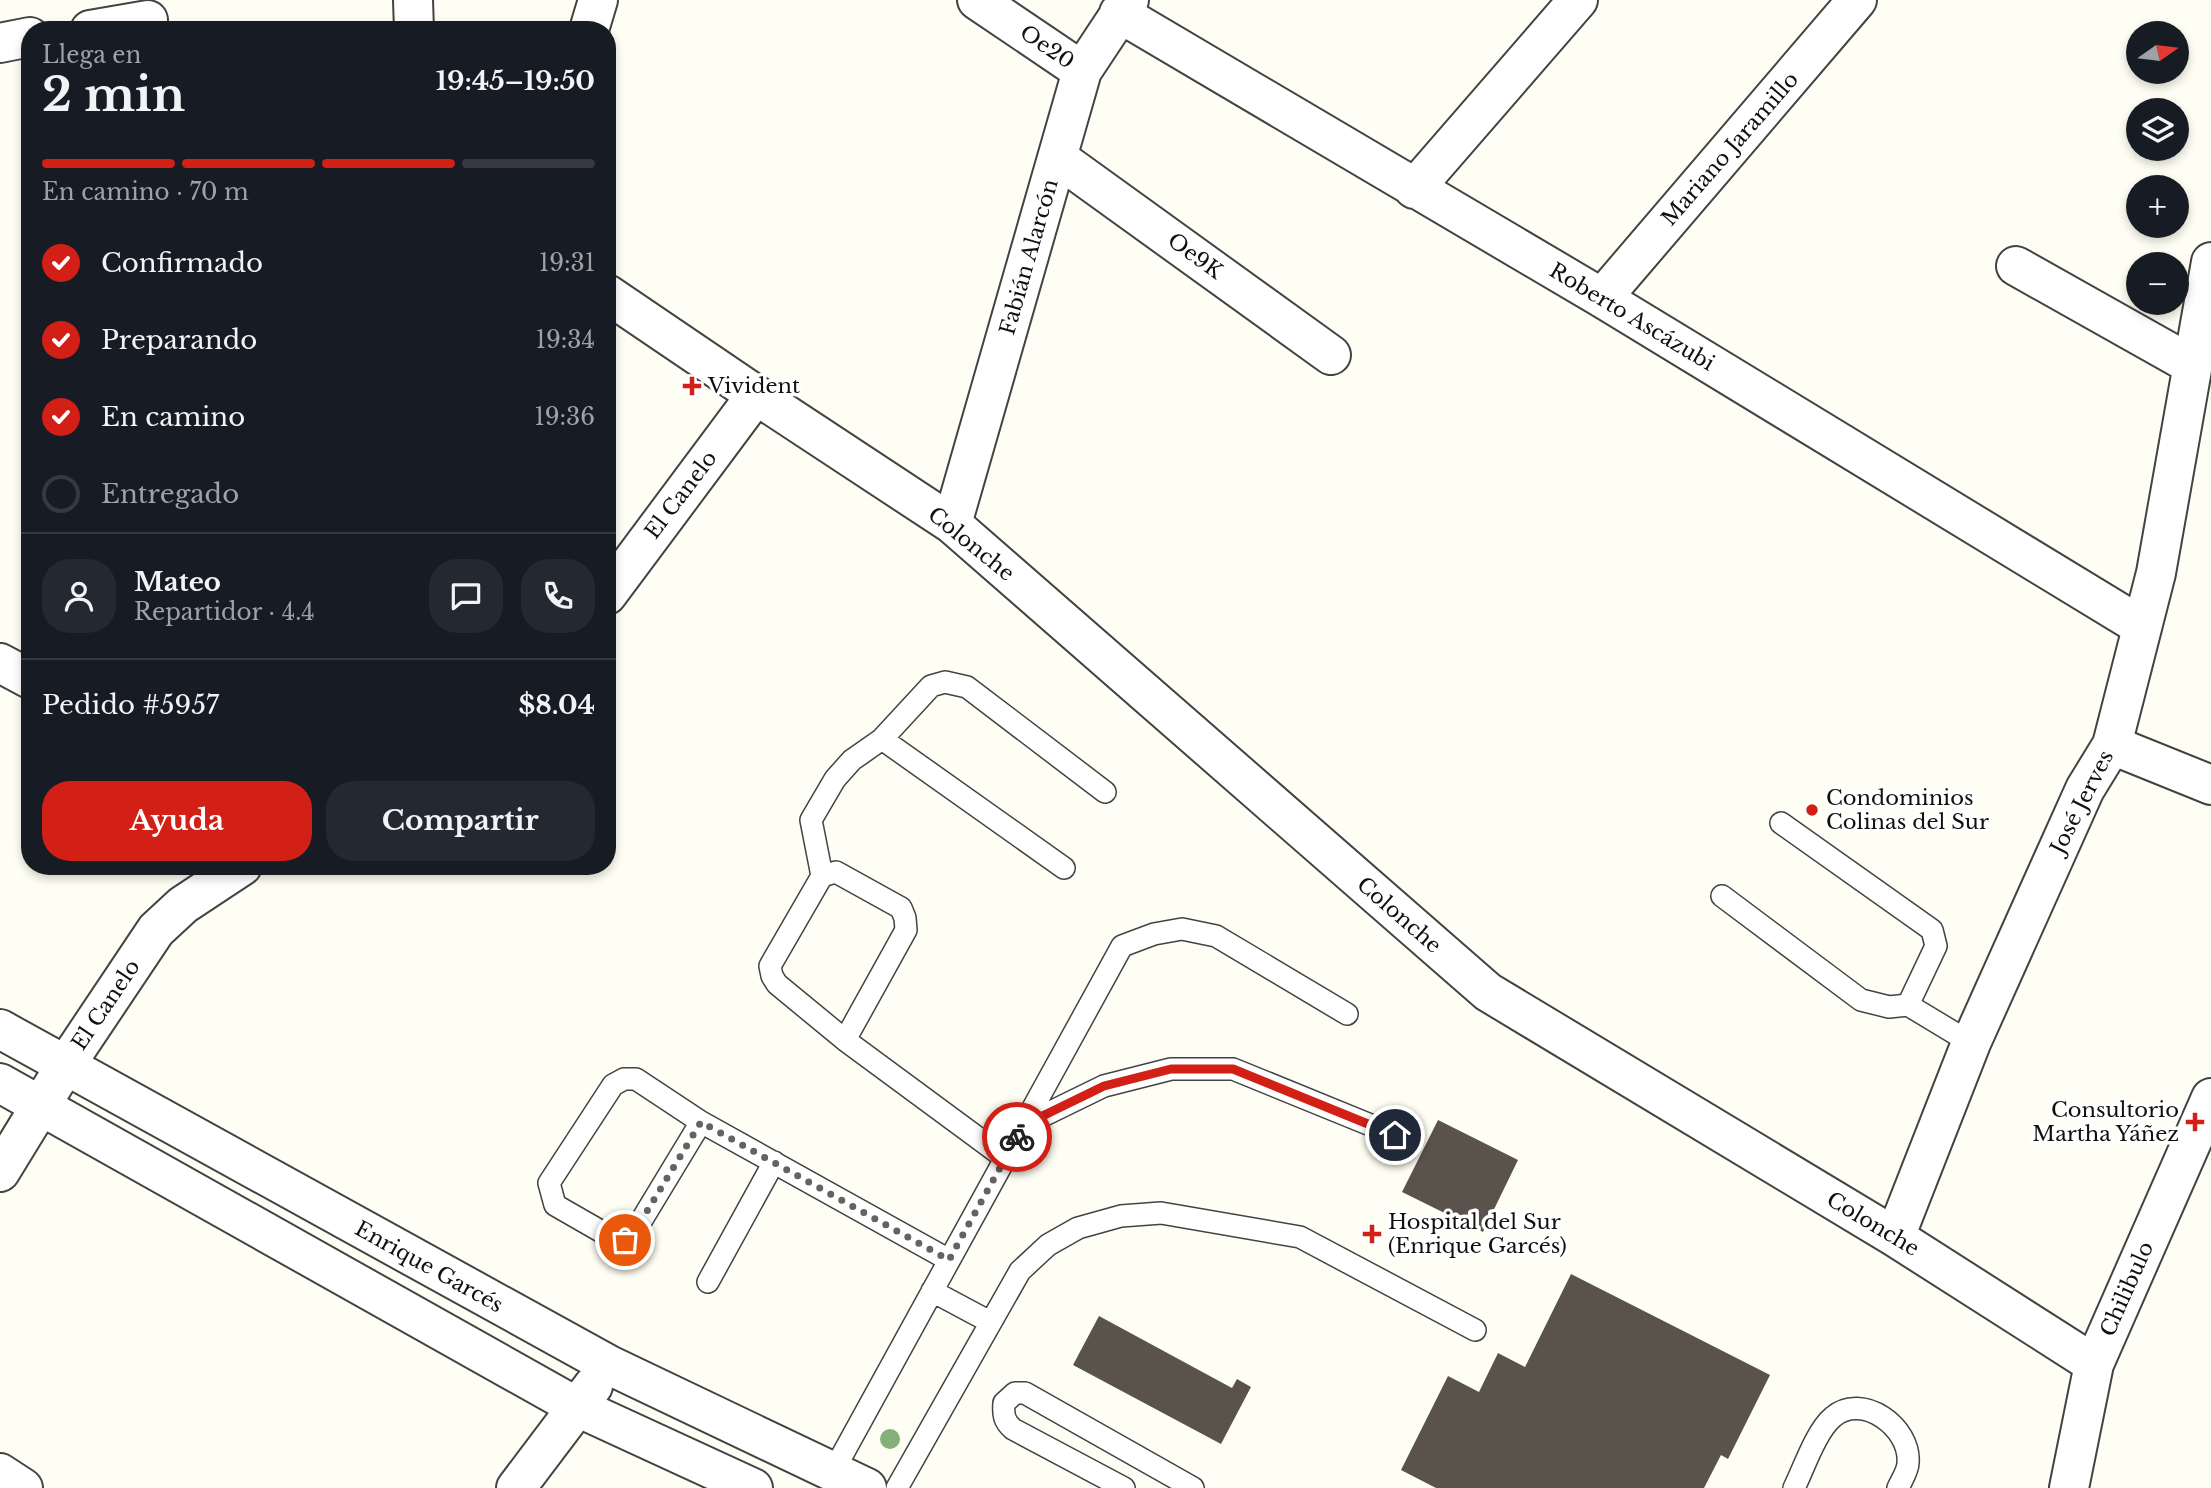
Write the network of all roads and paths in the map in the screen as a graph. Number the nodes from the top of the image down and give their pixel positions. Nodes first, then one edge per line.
1 (413, 0) edge
2 (598, 0) edge
3 (977, 0) edge
4 (1578, 0) edge
5 (1857, 0) edge
6 (1124, 7) edge
7 (148, 20) dead end
8 (142, 21) edge
9 (414, 21) edge
10 (592, 21) edge
11 (21, 39) edge
12 (0, 43) edge
13 (1082, 71) junction
14 (1058, 158) junction
15 (1414, 189) junction
16 (2211, 262) edge
17 (2016, 266) dead end
18 (1601, 298) junction
19 (616, 300) edge
20 (1331, 355) dead end
21 (2192, 365) junction
22 (755, 395) junction
23 (952, 524) junction
24 (616, 583) edge
25 (2141, 626) junction
26 (0, 663) edge
27 (21, 674) edge
28 (882, 740) junction
29 (2112, 745) junction
30 (2211, 785) edge
31 (1105, 792) dead end
32 (1781, 823) dead end
33 (1064, 868) dead end
34 (228, 875) edge
35 (822, 876) junction
36 (1721, 896) dead end
37 (1908, 1005) junction
38 (1347, 1014) dead end
39 (0, 1029) edge
40 (845, 1040) junction
41 (1971, 1043) junction
42 (65, 1066) junction
43 (0, 1083) edge
44 (2211, 1098) edge
45 (41, 1106) junction
46 (701, 1122) junction
47 (1024, 1125) junction
48 (1395, 1135) dead end
49 (1005, 1158) junction
50 (774, 1162) junction
51 (0, 1172) edge
52 (1895, 1237) junction
53 (949, 1260) junction
54 (708, 1282) dead end
55 (932, 1291) junction
56 (990, 1322) junction
57 (1475, 1330) dead end
58 (2094, 1364) junction
59 (609, 1366) junction
60 (577, 1407) junction
61 (834, 1471) junction
62 (0, 1474) edge
63 (23, 1488) edge
64 (516, 1488) edge
65 (753, 1488) edge
66 (867, 1488) edge
67 (897, 1488) edge
68 (1124, 1488) edge
69 (1193, 1488) edge
70 (1794, 1488) edge
71 (1898, 1488) edge
72 (2069, 1488) edge

1 - 9 street
2 - 10 street
3 - 13 street, Oe20
4 - 15 street
5 - 18 street, Mariano Jaramillo
6 - 13 street, Fabián Alarcón
6 - 15 street, Roberto Ascázubi
7 - 8 street
11 - 12 street
13 - 14 street, Fabián Alarcón
14 - 20 street, Oe9K
14 - 23 street, Fabián Alarcón
15 - 18 street, Roberto Ascázubi
16 - 21 street, José Jerves
17 - 21 street
18 - 25 street, Roberto Ascázubi
19 - 22 street, Colonche
21 - 25 street, José Jerves
22 - 23 street, Colonche
22 - 24 street, El Canelo
23 - 52 street, Colonche
25 - 29 street, José Jerves
26 - 27 street
28 - 31 lane
28 - 33 lane
28 - 35 lane
29 - 30 street
29 - 41 street, José Jerves
32 - 37 lane
34 - 42 street, El Canelo
35 - 40 lane
35 - 40 lane
36 - 37 lane
37 - 41 lane
38 - 47 lane
39 - 42 street, Enrique Garcés
40 - 49 lane
41 - 52 street, José Jerves
42 - 45 street, El Canelo
42 - 59 street, Enrique Garcés
43 - 45 street
44 - 58 street, Chilibulo
45 - 51 street, El Canelo
45 - 60 street
46 - 46 lane
46 - 50 lane
47 - 48 lane
47 - 49 lane
49 - 53 lane
50 - 53 lane
50 - 54 lane
52 - 58 street, Colonche
53 - 55 lane
55 - 56 lane
55 - 61 lane
56 - 57 lane
56 - 67 lane
58 - 72 street, Chilibulo
59 - 60 street
59 - 61 street, Enrique Garcés
60 - 64 street
60 - 65 street
61 - 66 street, Enrique Garcés
62 - 63 street
68 - 69 lane
70 - 71 lane

